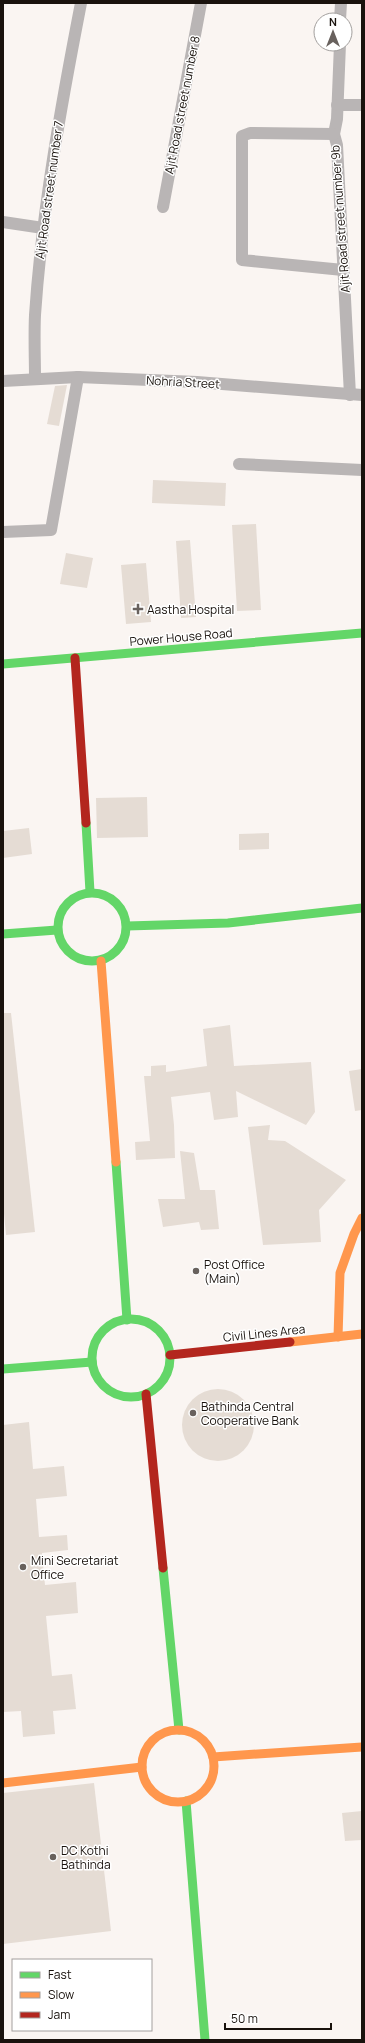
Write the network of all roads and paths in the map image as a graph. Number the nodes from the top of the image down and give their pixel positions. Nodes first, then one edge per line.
1 (80, 3) edge
2 (201, 3) edge
3 (340, 52) edge
4 (337, 105) junction
5 (362, 105) edge
6 (334, 134) junction
7 (163, 207) dead end
8 (3, 222) edge
9 (42, 228) junction
10 (343, 270) junction
11 (78, 377) junction
12 (35, 379) junction
13 (3, 381) edge
14 (356, 395) edge
15 (239, 464) dead end
16 (362, 470) edge
17 (3, 532) edge
18 (362, 633) edge
19 (74, 658) junction
20 (3, 664) edge
21 (90, 892) junction
22 (362, 908) edge
23 (127, 926) junction
24 (57, 930) junction
25 (3, 934) edge
26 (101, 961) junction
27 (362, 1218) edge
28 (127, 1320) junction
29 (362, 1334) edge
30 (338, 1337) junction
31 (170, 1355) junction
32 (92, 1362) junction
33 (3, 1369) edge
34 (146, 1394) junction
35 (179, 1730) junction
36 (362, 1747) edge
37 (213, 1757) junction
38 (142, 1767) junction
39 (3, 1783) edge
40 (186, 1801) junction
41 (204, 2040) edge

1 - 9 street, Ajit Road street number 7
2 - 7 street, Ajit Road street number 8
3 - 4 street, Ajit Road street number 9b
4 - 5 street
4 - 6 street, Ajit Road street number 9b
6 - 10 street, Ajit Road street number 9b
6 - 10 street
8 - 9 street
9 - 12 street, Ajit Road street number 7
10 - 14 street, Ajit Road street number 9b
11 - 12 street, Nohria Street
11 - 14 street, Nohria Street
11 - 17 street
12 - 13 street, Nohria Street
15 - 16 street
18 - 19 street, Power House Road
19 - 20 street, Power House Road
19 - 21 street
21 - 23 street
21 - 24 street
22 - 23 street
23 - 26 street
24 - 25 street
24 - 26 street
26 - 28 street
27 - 30 street
28 - 31 street
28 - 32 street
29 - 30 street, Civil Lines Area
30 - 31 street, Civil Lines Area
31 - 34 street
32 - 33 street
32 - 34 street
34 - 35 street
35 - 37 street
35 - 38 street
36 - 37 street
37 - 40 street
38 - 39 street
38 - 40 street
40 - 41 street

